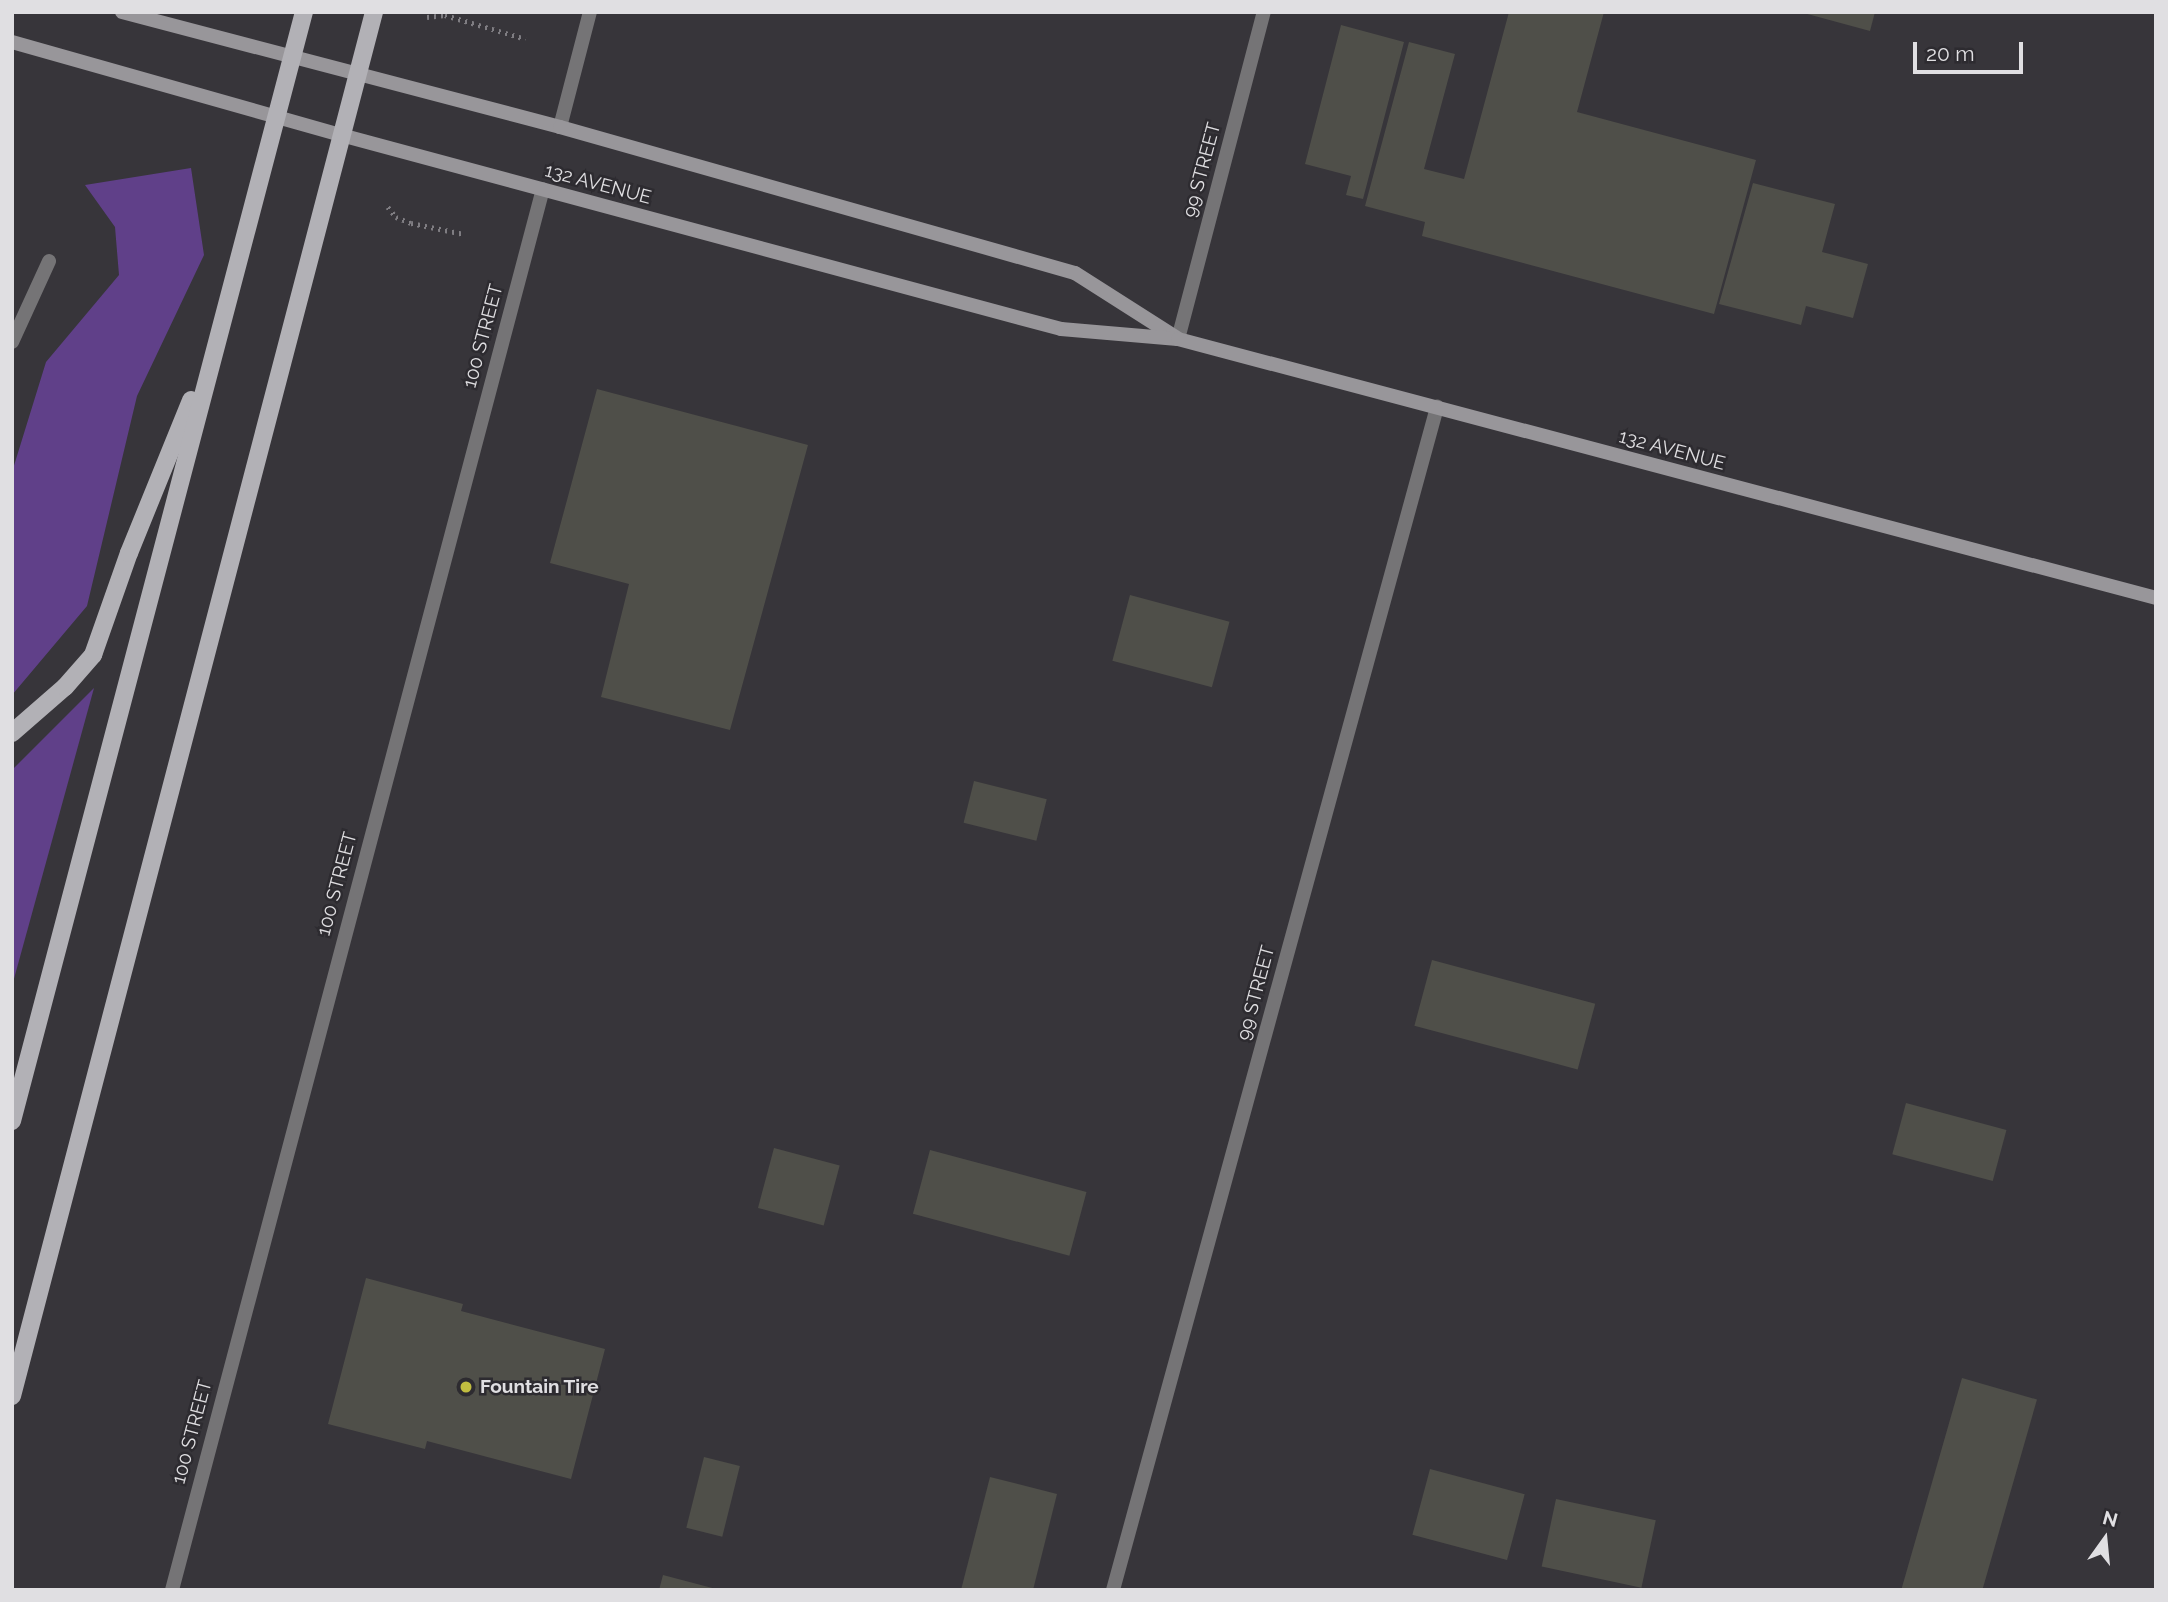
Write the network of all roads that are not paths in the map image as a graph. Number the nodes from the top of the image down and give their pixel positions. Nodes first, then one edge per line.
1 (122, 12) edge
2 (304, 12) edge
3 (374, 12) edge
4 (590, 12) edge
5 (1264, 12) edge
6 (12, 42) edge
7 (291, 58) junction
8 (358, 75) junction
9 (275, 117) junction
10 (560, 127) junction
11 (341, 135) junction
12 (543, 189) junction
13 (49, 261) dead end
14 (218, 335) junction
15 (1178, 339) junction
16 (12, 342) edge
17 (1437, 407) junction
18 (2156, 598) edge
19 (12, 733) edge
20 (12, 1121) edge
21 (12, 1396) edge
22 (172, 1590) edge
23 (1113, 1590) edge

1 - 7 main road, 132 AVENUE
2 - 7 main road
3 - 8 main road
4 - 10 street
5 - 15 street, 99 STREET
6 - 9 main road, 132 AVENUE
7 - 8 main road, 132 AVENUE
7 - 9 main road
8 - 10 main road, 132 AVENUE
8 - 11 main road
9 - 11 main road, 132 AVENUE
9 - 14 main road
10 - 15 main road, 132 AVENUE
11 - 12 main road, 132 AVENUE
11 - 21 main road
12 - 15 main road, 132 AVENUE
12 - 22 street, 100 STREET
13 - 16 street
14 - 19 main road
14 - 20 main road
15 - 17 main road, 132 AVENUE
17 - 18 main road, 132 AVENUE
17 - 23 street, 99 STREET

